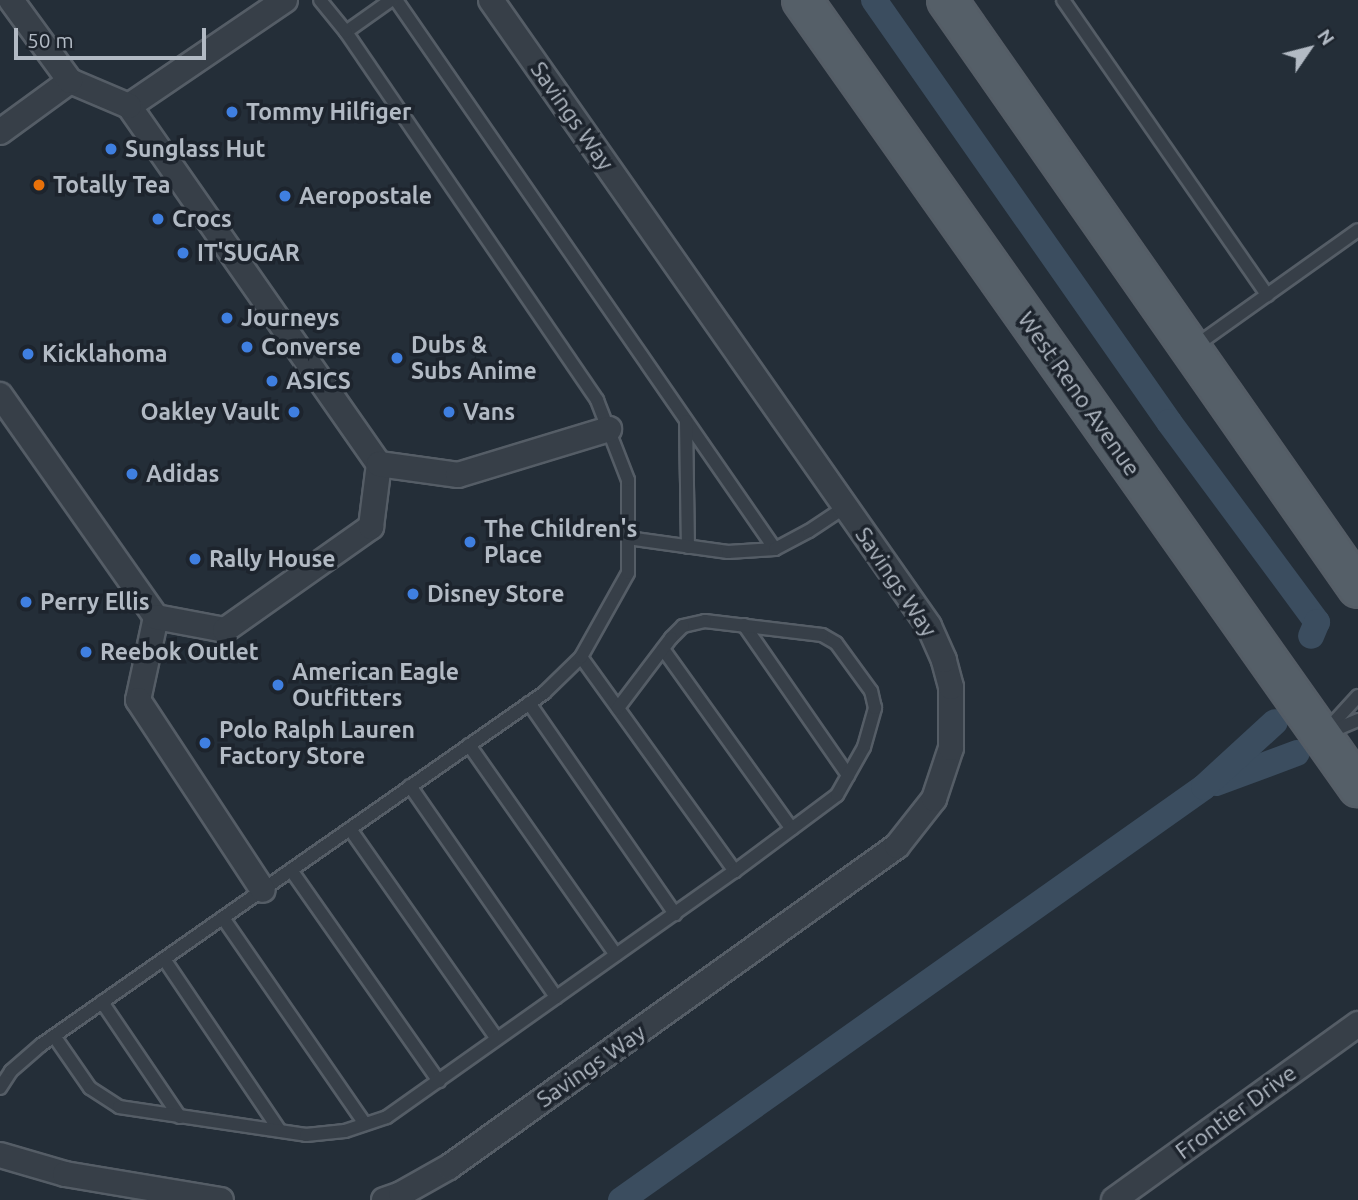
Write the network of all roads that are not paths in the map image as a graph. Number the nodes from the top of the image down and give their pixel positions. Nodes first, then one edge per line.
1 (11, 0) edge
2 (285, 0) edge
3 (320, 0) edge
4 (391, 0) edge
5 (396, 0) edge
6 (491, 0) edge
7 (802, 0) edge
8 (947, 0) edge
9 (1063, 0) edge
10 (346, 32) junction
11 (70, 81) junction
12 (129, 106) junction
13 (0, 132) edge
14 (1358, 230) edge
15 (1267, 295) junction
16 (1190, 349) junction
17 (0, 395) edge
18 (687, 420) junction
19 (609, 429) junction
20 (379, 464) junction
21 (845, 507) junction
22 (628, 538) junction
23 (688, 547) junction
24 (775, 549) junction
25 (1358, 588) edge
26 (156, 617) junction
27 (744, 625) junction
28 (663, 649) junction
29 (581, 657) junction
30 (1358, 696) edge
31 (529, 703) junction
32 (618, 708) junction
33 (1358, 720) edge
34 (1321, 735) junction
35 (469, 745) junction
36 (848, 775) junction
37 (411, 786) junction
38 (1358, 787) edge
39 (350, 829) junction
40 (792, 829) junction
41 (291, 870) junction
42 (735, 871) junction
43 (263, 890) junction
44 (675, 914) junction
45 (223, 918) junction
46 (616, 955) junction
47 (164, 959) junction
48 (556, 997) junction
49 (102, 1002) junction
50 (1358, 1024) edge
51 (54, 1036) junction
52 (497, 1039) junction
53 (439, 1080) junction
54 (0, 1088) edge
55 (180, 1116) junction
56 (366, 1124) junction
57 (279, 1131) junction
58 (0, 1155) edge
59 (221, 1200) edge
60 (384, 1200) edge
61 (1114, 1200) edge

1 - 11 street
2 - 12 street
3 - 10 lane
4 - 10 lane
5 - 18 lane
6 - 21 street, Savings Way
7 - 34 main road, West Reno Avenue
8 - 16 main road
9 - 15 lane
10 - 19 lane
11 - 12 street
11 - 13 street
12 - 20 street
14 - 15 lane
15 - 16 lane
16 - 25 main road
17 - 26 street
18 - 23 lane
18 - 24 lane
19 - 20 street
19 - 22 lane
20 - 26 street
21 - 24 lane
21 - 60 street, Savings Way
22 - 23 lane
22 - 29 lane
23 - 24 lane
26 - 43 street
27 - 28 lane
27 - 36 lane
27 - 36 lane
28 - 32 lane
28 - 40 lane
29 - 31 lane
29 - 32 lane
30 - 34 lane
31 - 35 lane
31 - 44 lane
32 - 42 lane
33 - 34 lane
34 - 38 main road, West Reno Avenue
35 - 37 lane
35 - 46 lane
36 - 40 lane
37 - 39 lane
37 - 48 lane
39 - 41 lane
39 - 52 lane
40 - 42 lane
41 - 43 lane
41 - 53 lane
42 - 44 lane
43 - 45 lane
44 - 46 lane
45 - 47 lane
45 - 56 lane
46 - 48 lane
47 - 49 lane
47 - 57 lane
48 - 52 lane
49 - 51 lane
49 - 55 lane
50 - 61 street, Frontier Drive
51 - 54 lane
51 - 55 lane
52 - 53 lane
53 - 56 lane
55 - 57 lane
56 - 57 lane
58 - 59 street

